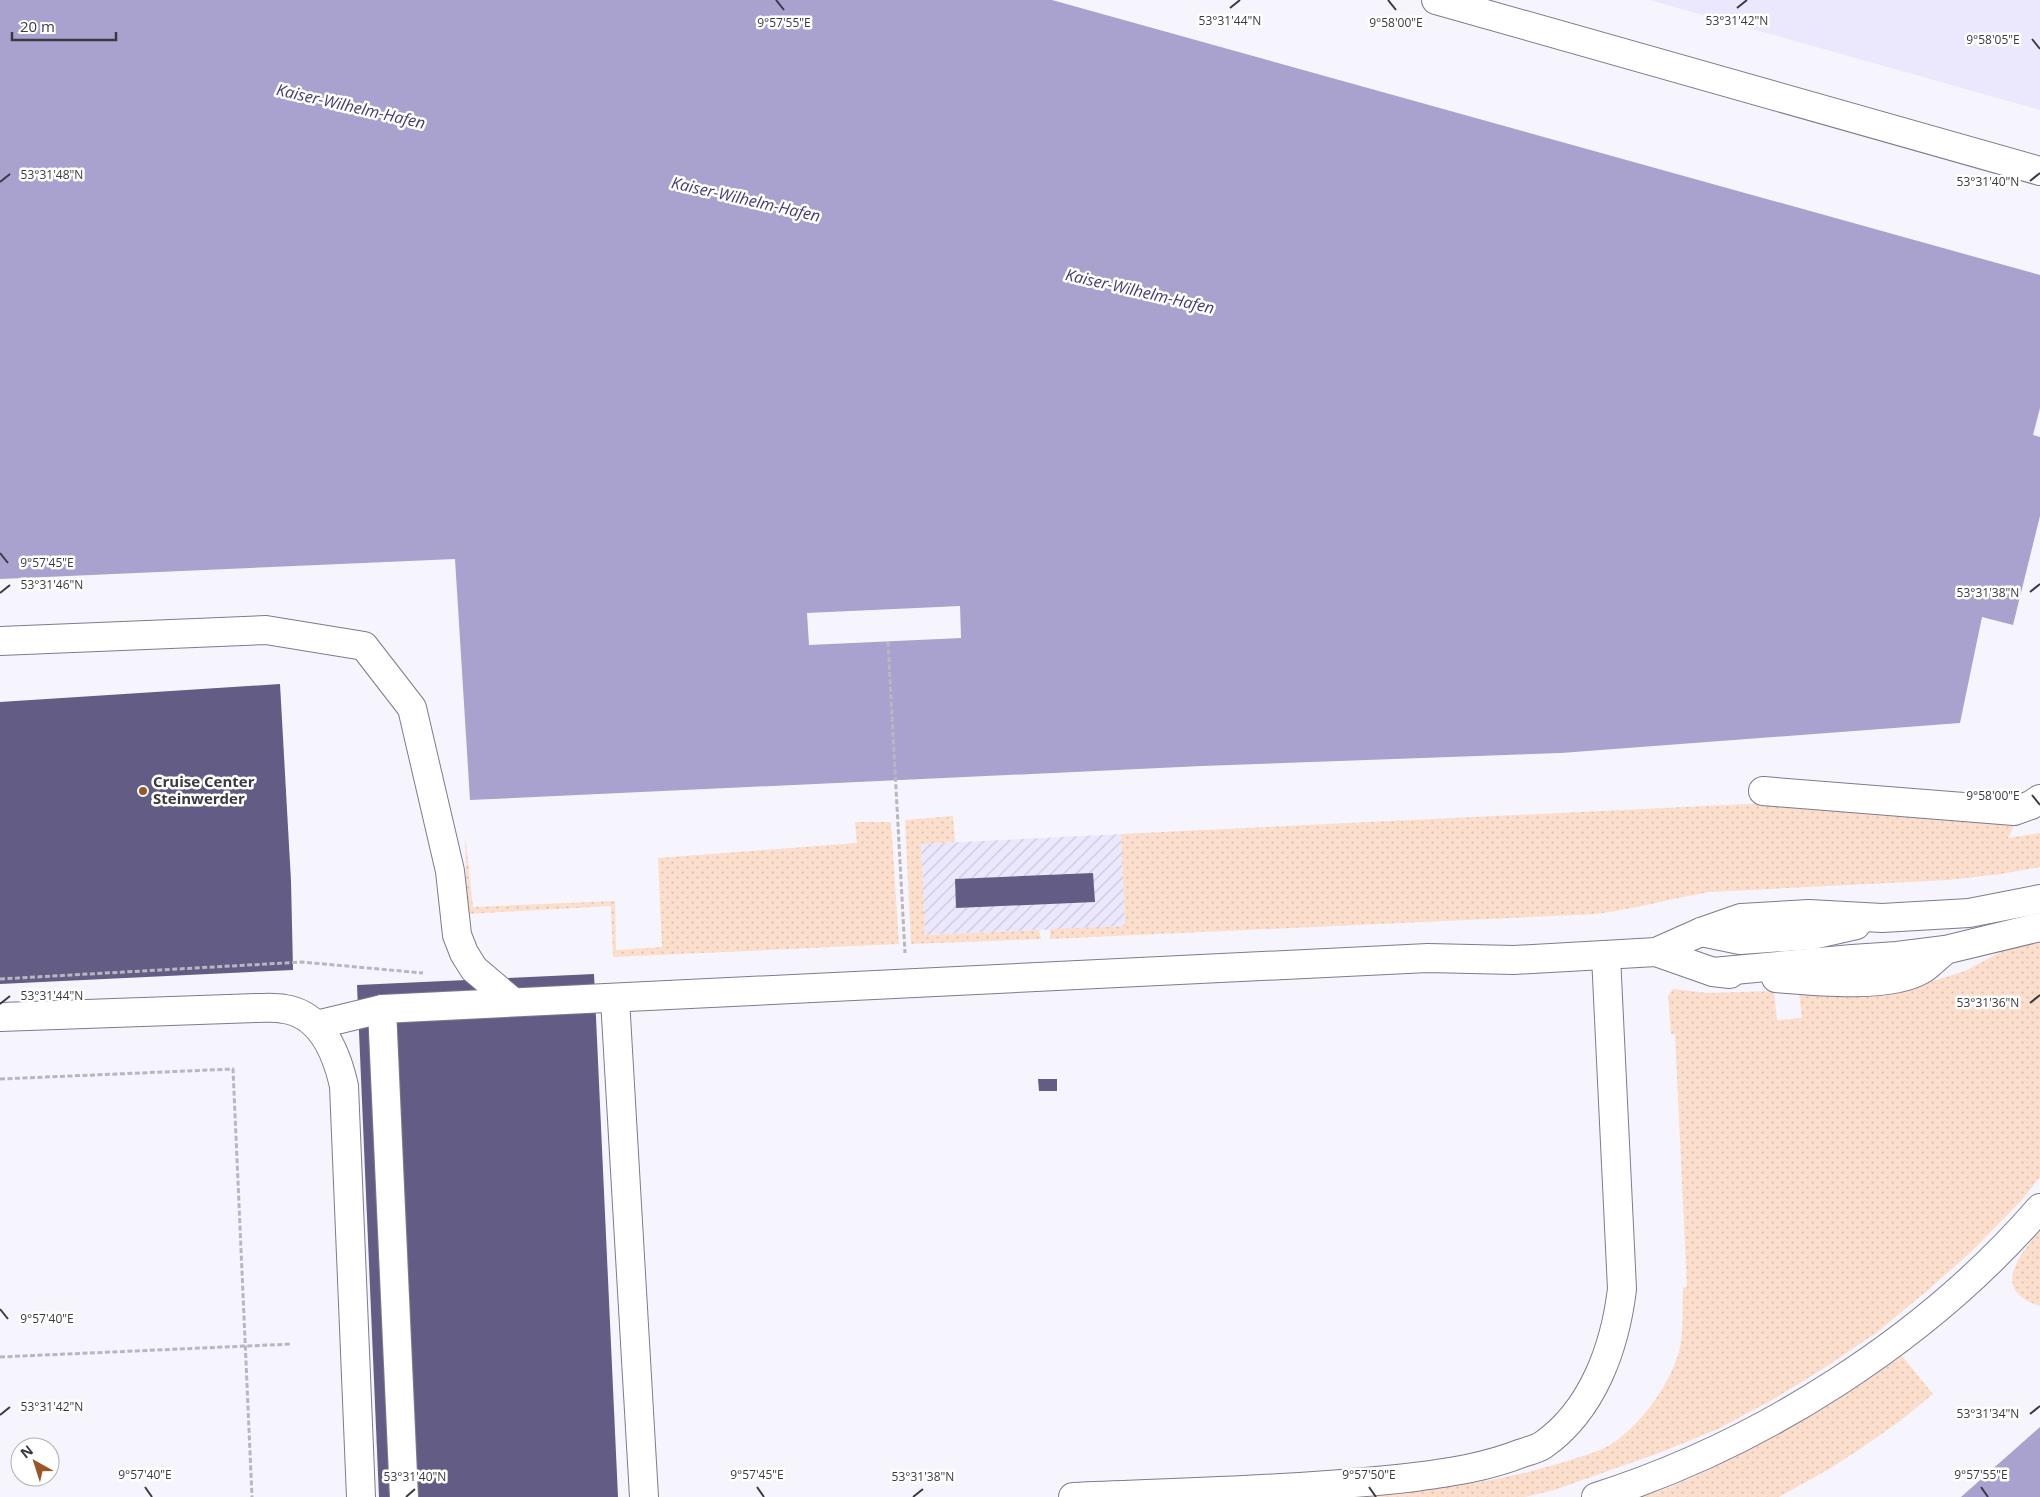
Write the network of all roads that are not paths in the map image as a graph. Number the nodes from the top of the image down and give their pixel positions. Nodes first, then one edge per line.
1 (1436, 0) edge
2 (2040, 171) edge
3 (0, 641) edge
4 (1763, 791) dead end
5 (2040, 799) edge
6 (2040, 899) edge
7 (2040, 928) edge
8 (1656, 952) junction
9 (1606, 956) junction
10 (615, 999) junction
11 (513, 1002) junction
12 (382, 1009) junction
13 (0, 1017) edge
14 (316, 1025) junction
15 (2040, 1208) edge
16 (362, 1497) edge
17 (404, 1497) edge
18 (644, 1497) edge
19 (1073, 1497) edge
20 (1596, 1497) edge

1 - 2 lane
3 - 11 lane
4 - 5 lane
6 - 8 lane
7 - 8 lane
8 - 9 lane
9 - 10 lane
9 - 19 lane
10 - 11 lane
10 - 18 lane
11 - 12 lane
12 - 14 lane
12 - 17 lane
13 - 14 lane
14 - 16 lane
15 - 20 lane

